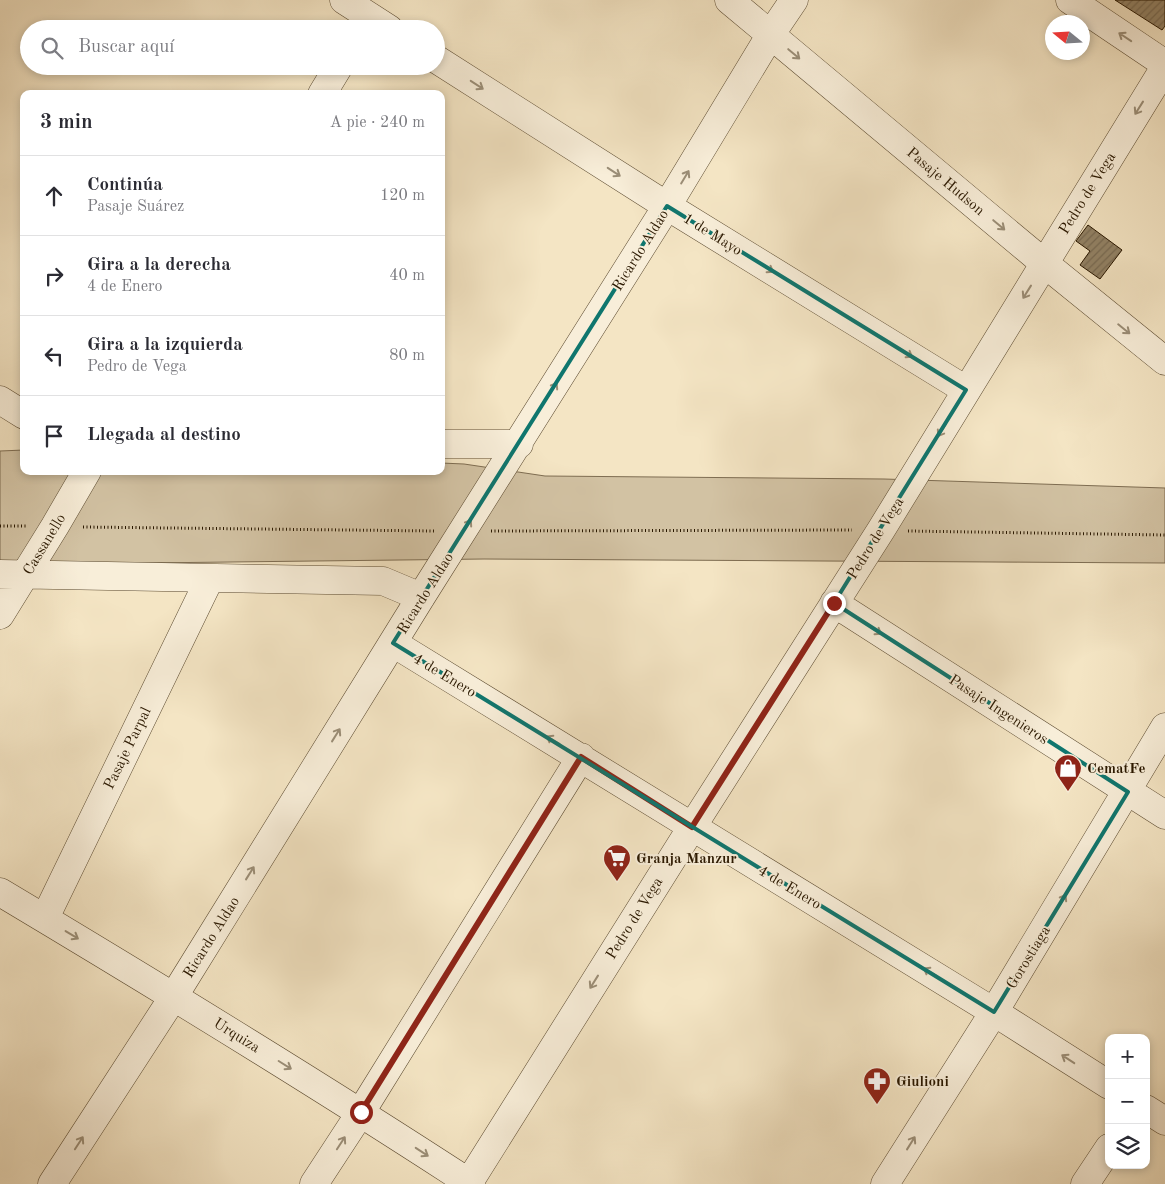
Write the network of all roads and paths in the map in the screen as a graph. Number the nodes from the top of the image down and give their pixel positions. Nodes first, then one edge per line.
1 (344, 0) edge
2 (729, 0) edge
3 (794, 0) edge
4 (1070, 0) edge
5 (375, 18) edge
6 (771, 34) junction
7 (445, 65) edge
8 (1165, 66) edge
9 (334, 75) edge
10 (324, 90) edge
11 (667, 206) junction
12 (1044, 263) junction
13 (1165, 361) edge
14 (966, 390) junction
15 (0, 400) edge
16 (20, 412) edge
17 (445, 444) edge
18 (519, 444) junction
19 (85, 475) edge
20 (0, 526) edge
21 (55, 526) junction
22 (880, 530) junction
23 (464, 531) junction
24 (1165, 535) edge
25 (13, 574) edge
26 (210, 578) junction
27 (421, 597) junction
28 (834, 603) junction
29 (0, 615) edge
30 (393, 643) junction
31 (1165, 727) edge
32 (581, 757) junction
33 (1128, 792) junction
34 (1165, 815) edge
35 (692, 827) junction
36 (1, 896) edge
37 (45, 918) junction
38 (174, 996) junction
39 (994, 1012) junction
40 (1105, 1082) edge
41 (361, 1112) junction
42 (1150, 1112) edge
43 (1165, 1121) edge
44 (1105, 1154) edge
45 (469, 1183) edge
46 (52, 1184) edge
47 (314, 1184) edge
48 (885, 1184) edge
49 (1085, 1184) edge

1 - 5 street
2 - 6 street, Pasaje Hudson
3 - 6 street, Ricardo Aldao
8 -> 4 street
11 -> 6 street, Ricardo Aldao
6 -> 12 street, Pasaje Hudson
7 -> 11 street, 1 de Mayo
8 -> 12 street, Pedro de Vega
9 - 10 street
11 -> 14 street, 1 de Mayo
18 -> 11 street, Ricardo Aldao
12 -> 13 street, Pasaje Hudson
12 -> 14 street, Pedro de Vega
14 -> 22 street, Pedro de Vega
15 - 16 street
17 - 18 street
23 -> 18 street, Ricardo Aldao
19 - 21 street, Cassanello
20 - 21 path
21 - 23 path
21 - 25 street, Cassanello
22 - 23 path
22 - 24 path
22 - 28 street, Pedro de Vega
23 - 27 street, Ricardo Aldao
25 - 26 street
25 - 29 street, Cassanello
26 - 27 street
26 - 37 street, Pasaje Parpal
27 - 30 street, Ricardo Aldao
28 -> 33 street, Pasaje Ingenieros
28 - 35 street, Pedro de Vega
32 -> 30 street, 4 de Enero
38 -> 30 street, Ricardo Aldao
31 - 33 street, Gorostiaga
32 - 35 street, 4 de Enero
32 - 41 street
33 - 34 street, Pasaje Ingenieros
39 -> 33 street, Gorostiaga
39 -> 35 street, 4 de Enero
35 -> 45 street, Pedro de Vega
36 - 37 street, Urquiza
37 -> 38 street, Urquiza
38 -> 41 street, Urquiza
46 -> 38 street, Ricardo Aldao
40 -> 39 street, 4 de Enero
48 -> 39 street, Gorostiaga
41 -> 45 street, Urquiza
47 -> 41 street
42 - 43 street
44 - 49 street

